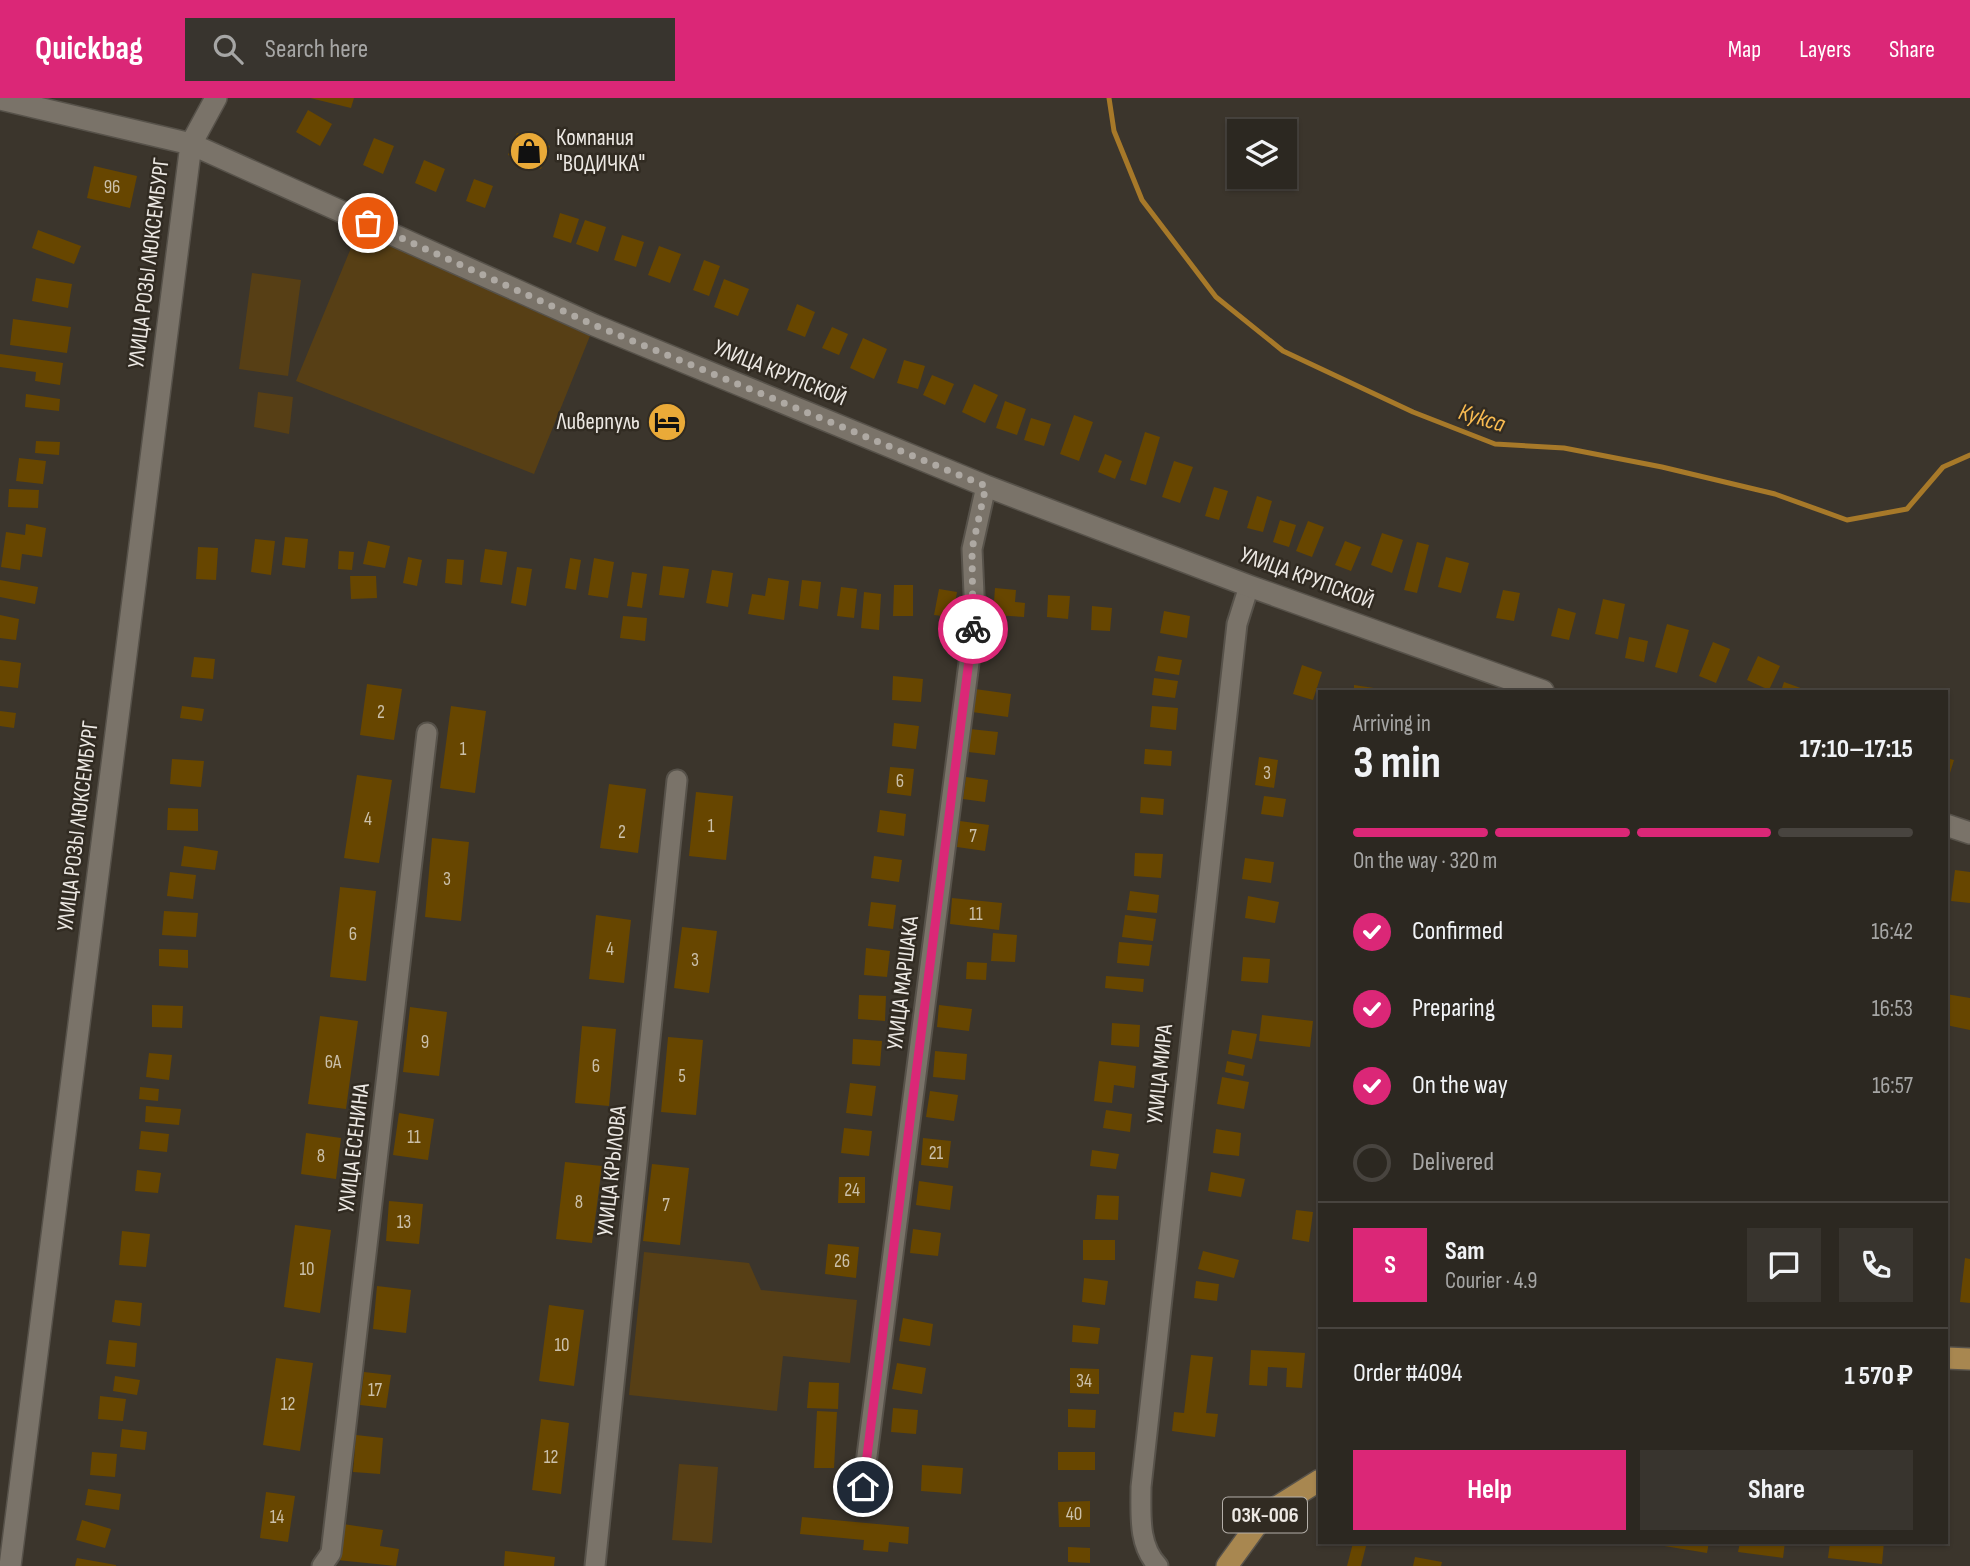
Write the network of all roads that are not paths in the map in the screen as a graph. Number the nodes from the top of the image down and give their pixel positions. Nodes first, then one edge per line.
1 (216, 98) edge
2 (0, 99) edge
3 (191, 144) junction
4 (986, 486) junction
5 (1249, 586) junction
6 (1540, 690) edge
7 (427, 733) dead end
8 (677, 780) dead end
9 (1948, 826) edge
10 (1970, 833) edge
11 (1948, 1358) edge
12 (1970, 1359) edge
13 (1318, 1481) edge
14 (863, 1487) dead end
15 (10, 1566) edge
16 (322, 1566) edge
17 (595, 1566) edge
18 (1158, 1566) edge
19 (1227, 1566) edge

1 - 3 street, УЛИЦА РОЗЫ ЛЮКСЕМБУРГ
2 - 3 street, УЛИЦА КРУПСКОЙ
3 - 4 street, УЛИЦА КРУПСКОЙ
3 - 15 street, УЛИЦА РОЗЫ ЛЮКСЕМБУРГ
4 - 5 street, УЛИЦА КРУПСКОЙ
4 - 14 street, УЛИЦА МАРШАКА
5 - 6 street, УЛИЦА КРУПСКОЙ
5 - 18 street, УЛИЦА МИРА
7 - 16 street, УЛИЦА ЕСЕНИНА
8 - 17 street, УЛИЦА КРЫЛОВА
9 - 10 street
11 - 12 main road
13 - 19 main road, 03К-006

